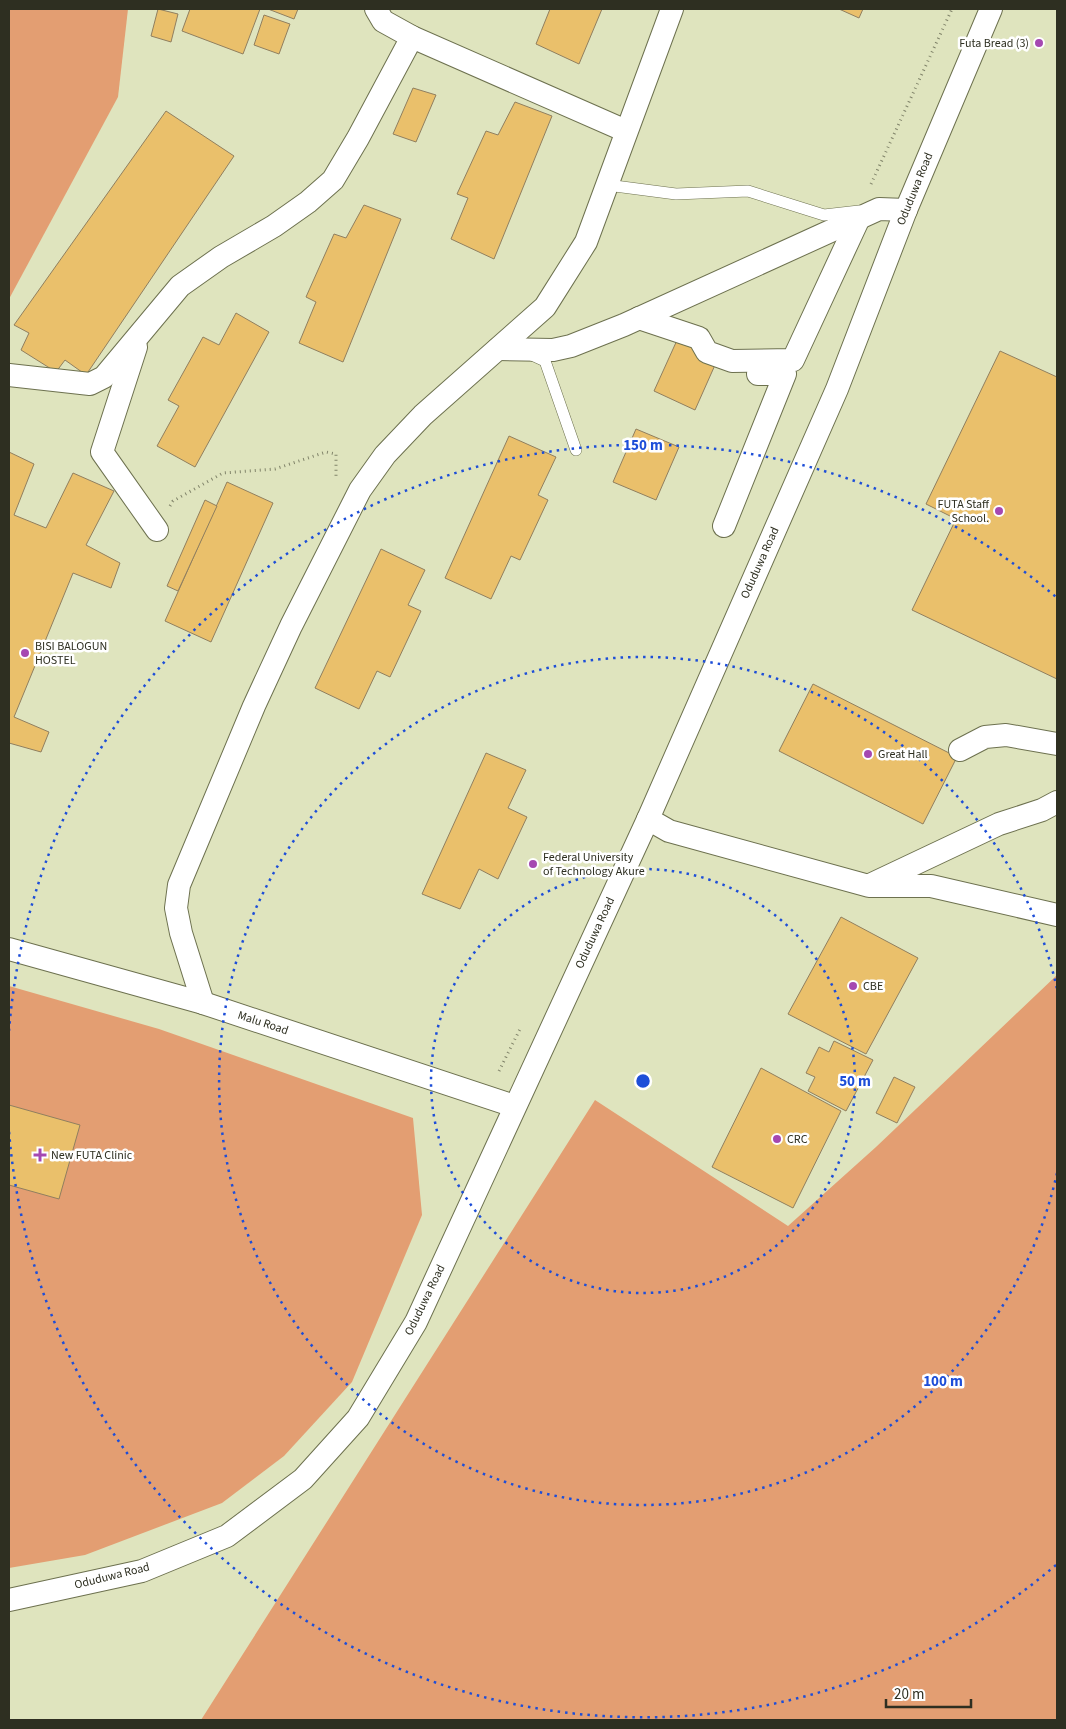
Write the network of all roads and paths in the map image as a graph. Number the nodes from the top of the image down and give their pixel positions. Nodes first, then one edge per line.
1 (376, 9) edge
2 (672, 9) edge
3 (952, 9) edge
4 (991, 9) edge
5 (412, 37) junction
6 (626, 132) junction
7 (607, 185) junction
8 (870, 185) dead end
9 (906, 210) junction
10 (869, 214) junction
11 (639, 318) junction
12 (141, 332) junction
13 (498, 349) junction
14 (522, 349) junction
15 (732, 361) junction
16 (9, 375) edge
17 (576, 450) dead end
18 (336, 477) dead end
19 (724, 526) dead end
20 (157, 530) joint
21 (1057, 744) edge
22 (960, 750) dead end
23 (1057, 802) edge
24 (648, 820) junction
25 (869, 886) junction
26 (1057, 915) edge
27 (9, 949) edge
28 (203, 1003) junction
29 (514, 1106) junction
30 (9, 1600) edge

1 - 5 street
2 - 6 street
3 - 8 path
4 - 9 street, Oduduwa Road
5 - 6 street
5 - 12 street
6 - 7 street
7 - 10 lane
7 - 13 street
9 - 10 street
9 - 24 street, Oduduwa Road
10 - 11 street
10 - 15 street
11 - 14 street
11 - 15 street
12 - 16 street
12 - 20 street
13 - 14 street
13 - 28 street
14 - 17 lane
15 - 19 street
18 - 20 path
21 - 22 street
23 - 25 street
24 - 25 street
24 - 29 street, Oduduwa Road
25 - 26 street
27 - 28 street, Malu Road
28 - 29 street, Malu Road
29 - 30 street, Oduduwa Road

